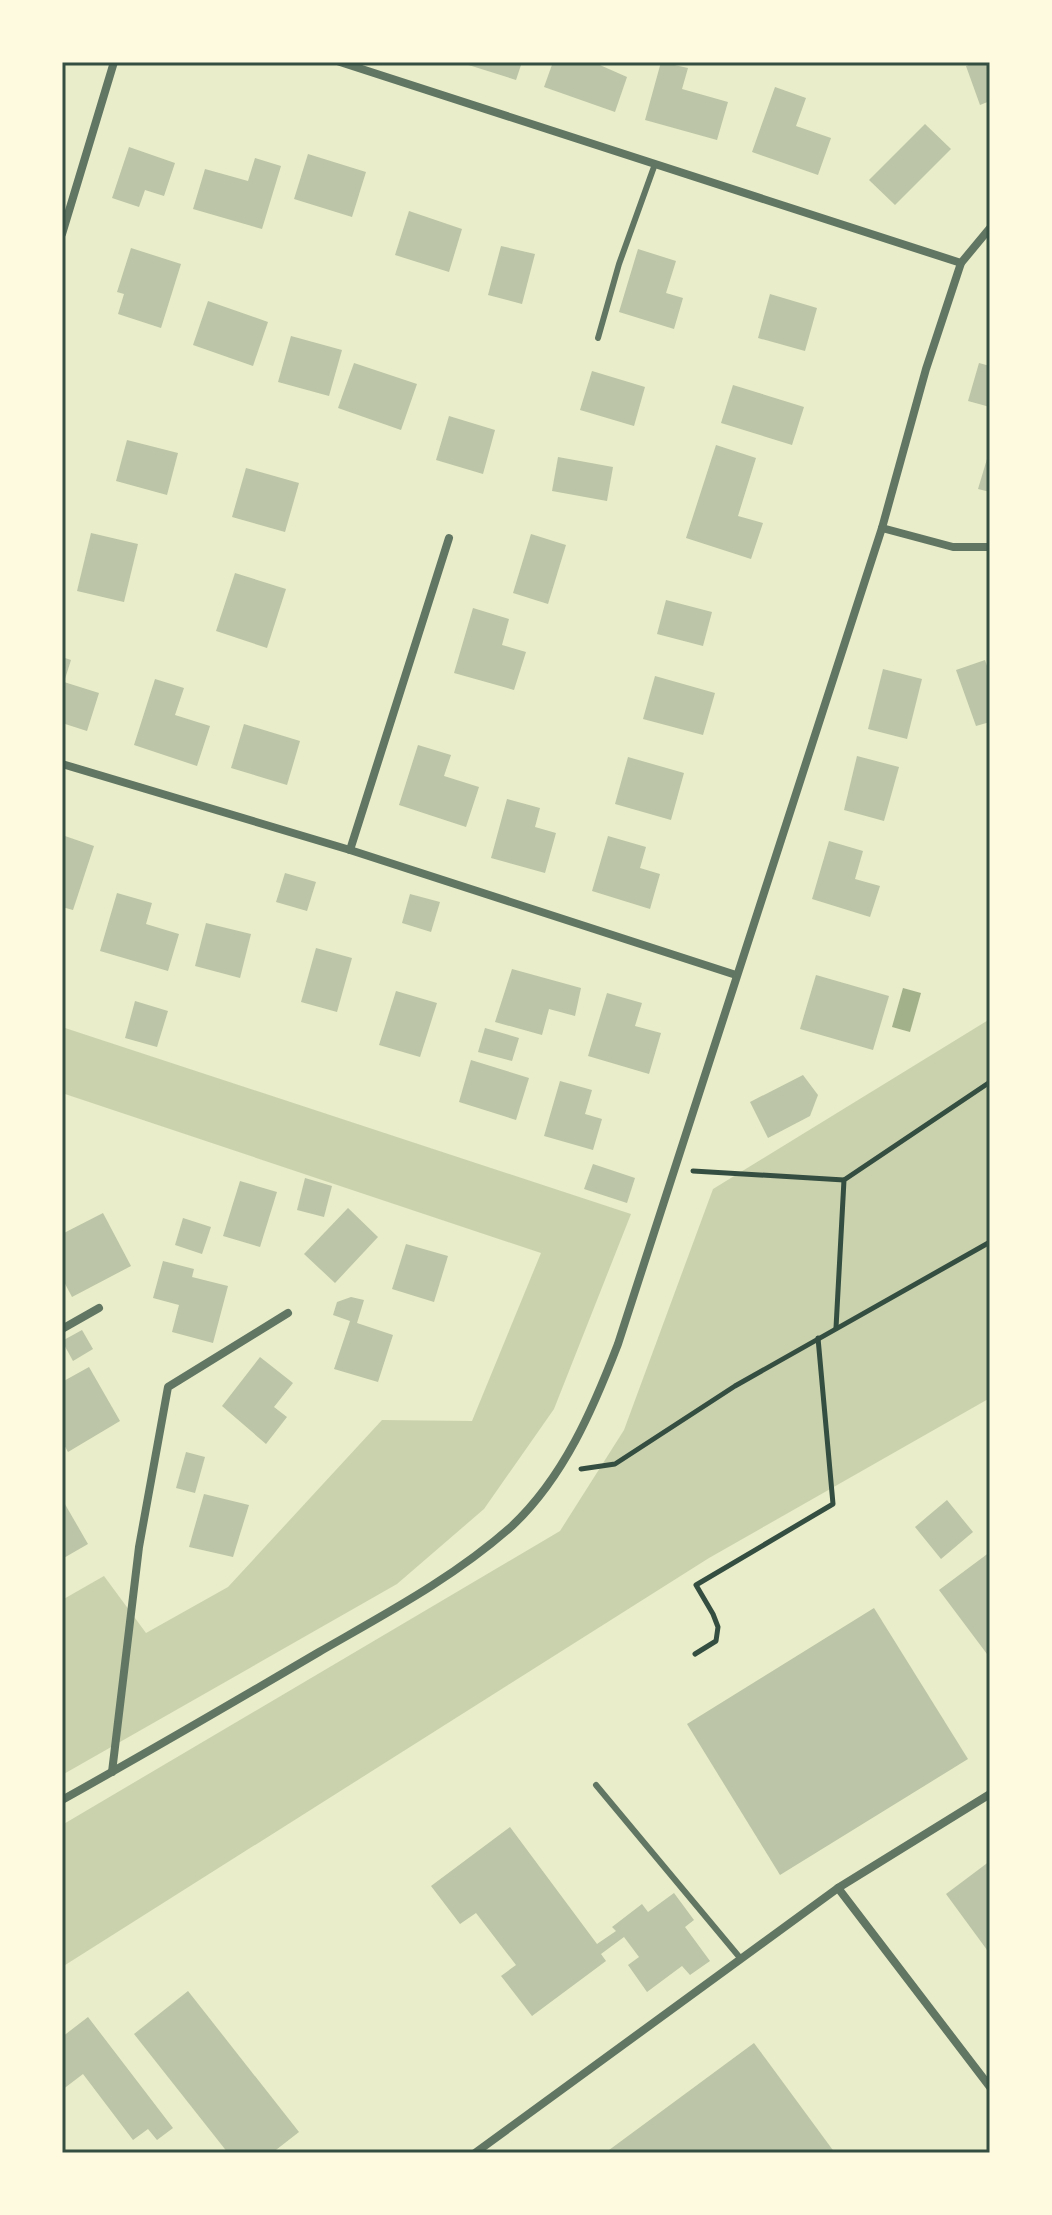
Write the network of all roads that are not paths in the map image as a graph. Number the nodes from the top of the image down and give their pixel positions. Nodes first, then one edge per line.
1 (114, 62) edge
2 (340, 62) edge
3 (655, 164) junction
4 (990, 228) edge
5 (62, 234) edge
6 (961, 263) junction
7 (598, 338) dead end
8 (882, 528) junction
9 (449, 538) dead end
10 (990, 547) edge
11 (62, 764) edge
12 (350, 850) junction
13 (736, 975) junction
14 (99, 1308) dead end
15 (288, 1313) dead end
16 (62, 1329) edge
17 (112, 1772) junction
18 (596, 1785) dead end
19 (990, 1794) edge
20 (62, 1800) edge
21 (838, 1888) junction
22 (741, 1959) junction
23 (990, 2087) edge
24 (475, 2153) edge

1 - 5 street
2 - 3 street
3 - 6 street
3 - 7 lane
4 - 6 street
6 - 8 street
8 - 10 street
8 - 13 street
9 - 12 street
11 - 12 street
12 - 13 street
13 - 17 street
14 - 16 street
15 - 17 street
17 - 20 street
18 - 22 lane
19 - 21 street
21 - 22 street
21 - 23 street
22 - 24 street

